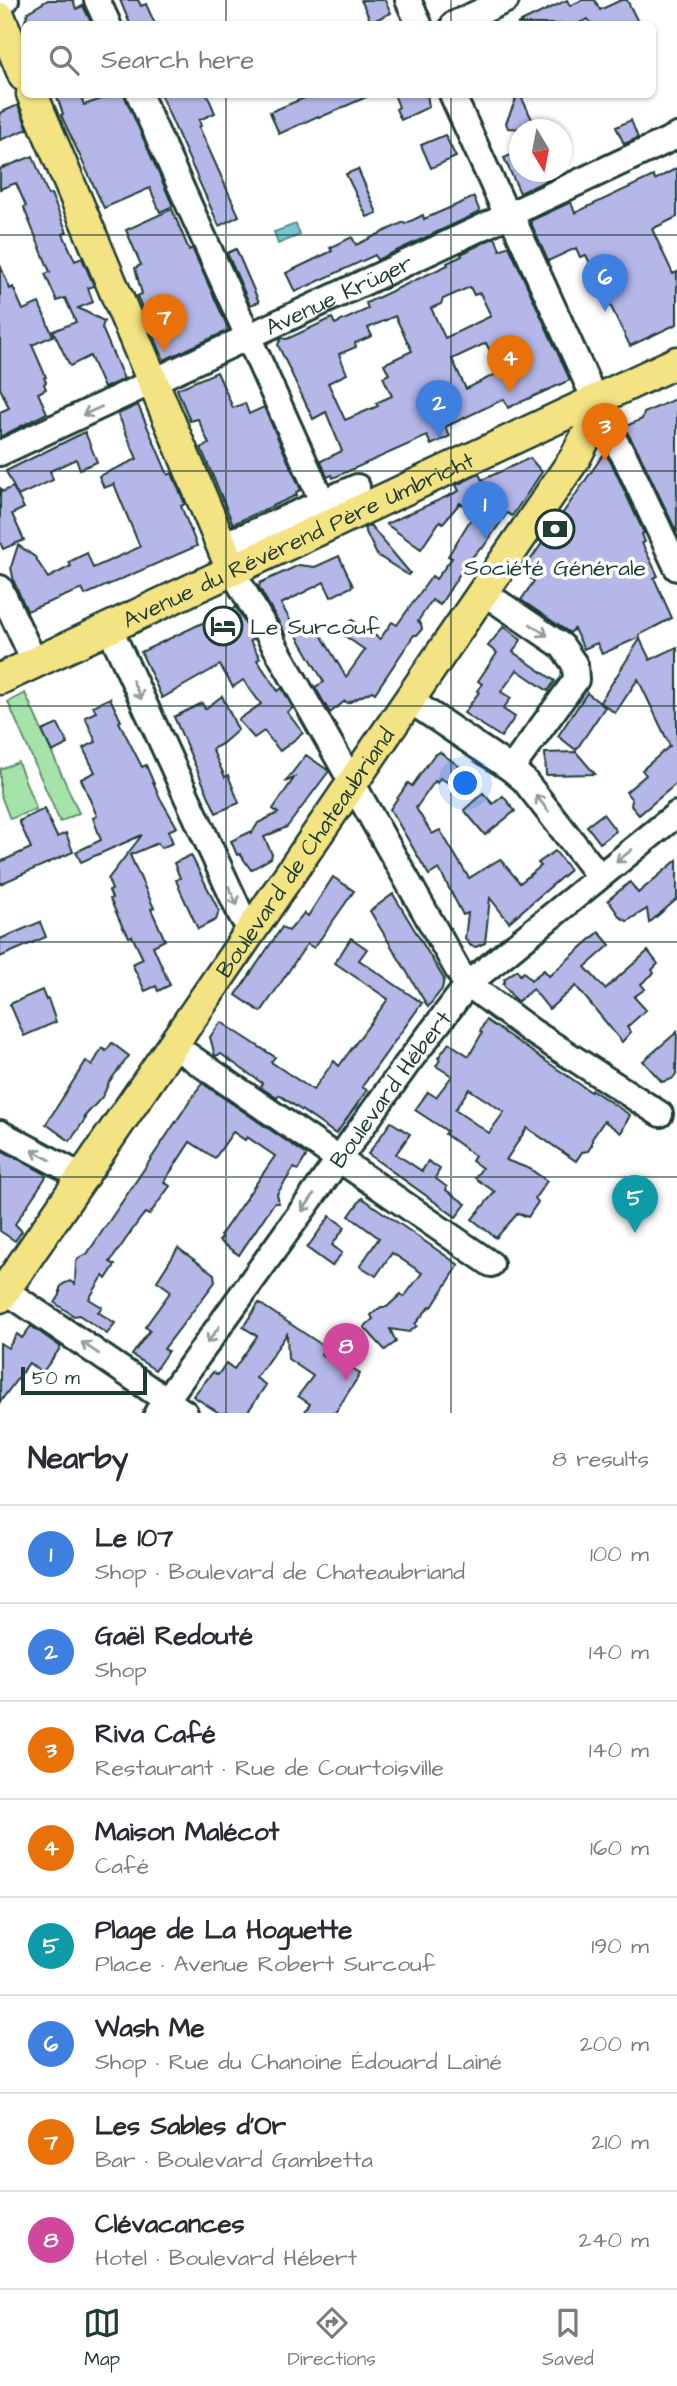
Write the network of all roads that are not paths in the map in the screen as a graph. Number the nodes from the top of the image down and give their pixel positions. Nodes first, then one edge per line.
1 (6, 0) edge
2 (97, 0) edge
3 (506, 0) edge
4 (0, 5) edge
5 (0, 18) edge
6 (107, 21) edge
7 (460, 21) edge
8 (21, 69) edge
9 (34, 98) edge
10 (141, 98) edge
11 (454, 98) edge
12 (677, 136) edge
13 (511, 215) junction
14 (248, 338) junction
15 (677, 362) edge
16 (154, 382) junction
17 (595, 400) junction
18 (0, 453) edge
19 (357, 487) dead end
20 (327, 513) junction
21 (227, 556) junction
22 (677, 568) edge
23 (0, 588) edge
24 (483, 592) junction
25 (109, 627) junction
26 (35, 663) junction
27 (0, 679) edge
28 (408, 699) junction
29 (511, 769) junction
30 (353, 782) junction
31 (677, 814) edge
32 (599, 876) junction
33 (251, 931) junction
34 (469, 983) junction
35 (173, 1045) junction
36 (660, 1114) dead end
37 (0, 1133) edge
38 (338, 1159) junction
39 (83, 1177) junction
40 (491, 1264) dead end
41 (2, 1292) edge
42 (169, 1409) edge

1 - 4 street
2 - 6 street
3 - 7 street
5 - 8 main road
9 - 16 main road
10 - 14 street
11 - 13 street
12 - 13 street, Avenue Krüger
13 - 14 street, Avenue Krüger
13 - 17 street
14 - 16 street, Avenue Krüger
14 - 20 street
15 - 17 main road, Avenue du Révérend Père Umbricht
16 -> 18 street, Avenue Krüger
16 - 21 main road
17 - 20 main road, Avenue du Révérend Père Umbricht
17 - 22 street
17 - 24 main road, Boulevard de Chateaubriand
19 - 20 street
20 - 21 main road, Avenue du Révérend Père Umbricht
21 - 25 main road, Avenue du Révérend Père Umbricht
21 - 30 street
23 - 26 street
24 - 28 main road, Boulevard de Chateaubriand
24 -> 29 street
25 - 26 main road, Avenue du Révérend Père Umbricht
25 -> 33 street
26 - 27 main road, Avenue du Révérend Père Umbricht
28 - 29 street
28 - 30 main road, Boulevard de Chateaubriand
32 -> 29 street
30 - 33 main road, Boulevard de Chateaubriand
30 - 34 street
31 -> 32 street, Boulevard Hébert
32 - 34 street, Boulevard Hébert
33 - 35 main road, Boulevard de Chateaubriand
34 - 36 street
34 - 38 street, Boulevard Hébert
35 - 38 street
35 - 39 main road, Boulevard de Chateaubriand
39 -> 37 street
38 - 40 street
38 -> 42 street, Boulevard Hébert
39 - 41 main road, Boulevard de Chateaubriand
42 -> 41 street

